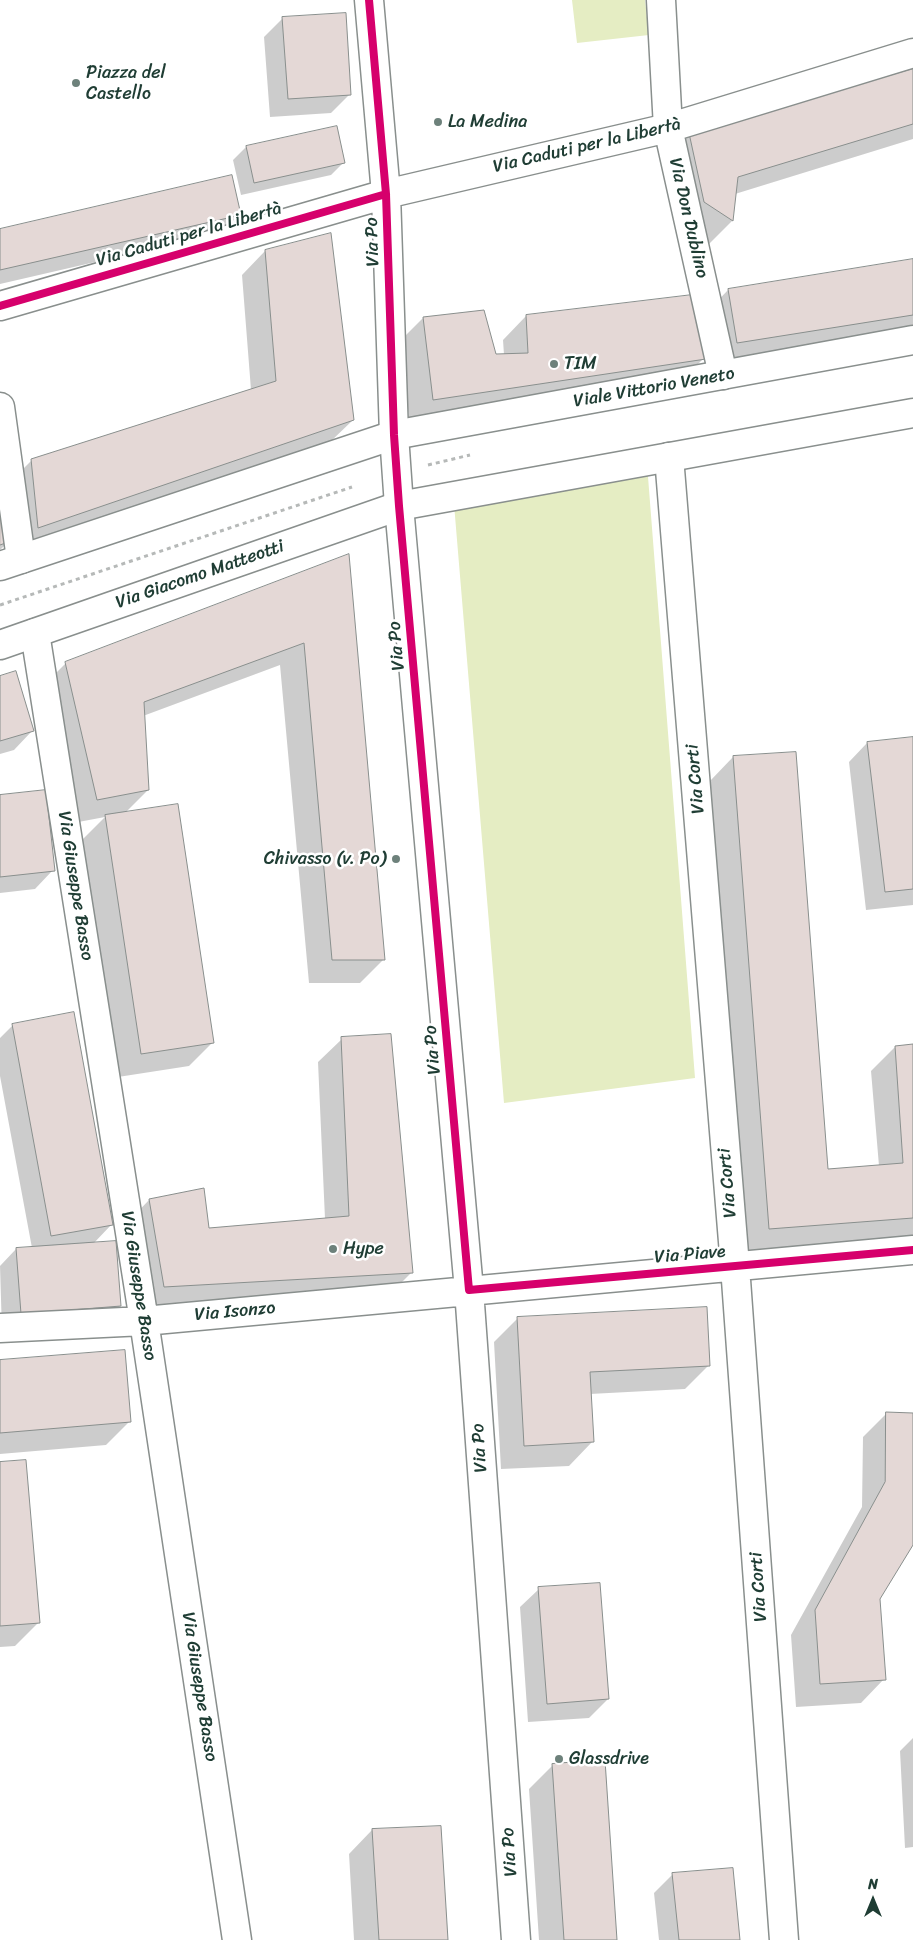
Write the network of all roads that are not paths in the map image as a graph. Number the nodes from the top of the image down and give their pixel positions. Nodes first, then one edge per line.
1 (369, 0) edge
2 (661, 0) edge
3 (913, 53) edge
4 (668, 128) junction
5 (386, 194) junction
6 (0, 306) edge
7 (913, 340) edge
8 (723, 375) junction
9 (0, 407) edge
10 (913, 412) edge
11 (394, 435) junction
12 (669, 456) junction
13 (399, 506) junction
14 (10, 562) edge
15 (34, 633) junction
16 (0, 645) edge
17 (913, 1250) edge
18 (735, 1266) junction
19 (469, 1290) junction
20 (144, 1320) junction
21 (0, 1328) edge
22 (237, 1940) edge
23 (516, 1940) edge
24 (784, 1940) edge

1 - 5 street, Via Po
2 - 4 street, Via Don Dublino
3 - 4 street, Via Caduti per la Libertà
4 - 5 street, Via Caduti per la Libertà
4 - 8 street, Via Don Dublino
5 - 6 street, Via Caduti per la Libertà
5 - 11 street, Via Po
7 - 8 street, Viale Vittorio Veneto
8 - 11 street, Viale Vittorio Veneto
9 - 14 street
10 - 12 street
11 - 13 street, Via Po
11 - 14 street
12 - 13 street
12 - 18 street, Via Corti
13 - 15 street, Via Giacomo Matteotti
13 - 19 street, Via Po
15 - 16 street, Via Giacomo Matteotti
15 - 20 street, Via Giuseppe Basso
17 - 18 street, Via Piave
18 - 19 street, Via Piave
18 - 24 street, Via Corti
19 - 20 street, Via Isonzo
19 - 23 street, Via Po
20 - 21 street, Via Isonzo
20 - 22 street, Via Giuseppe Basso

